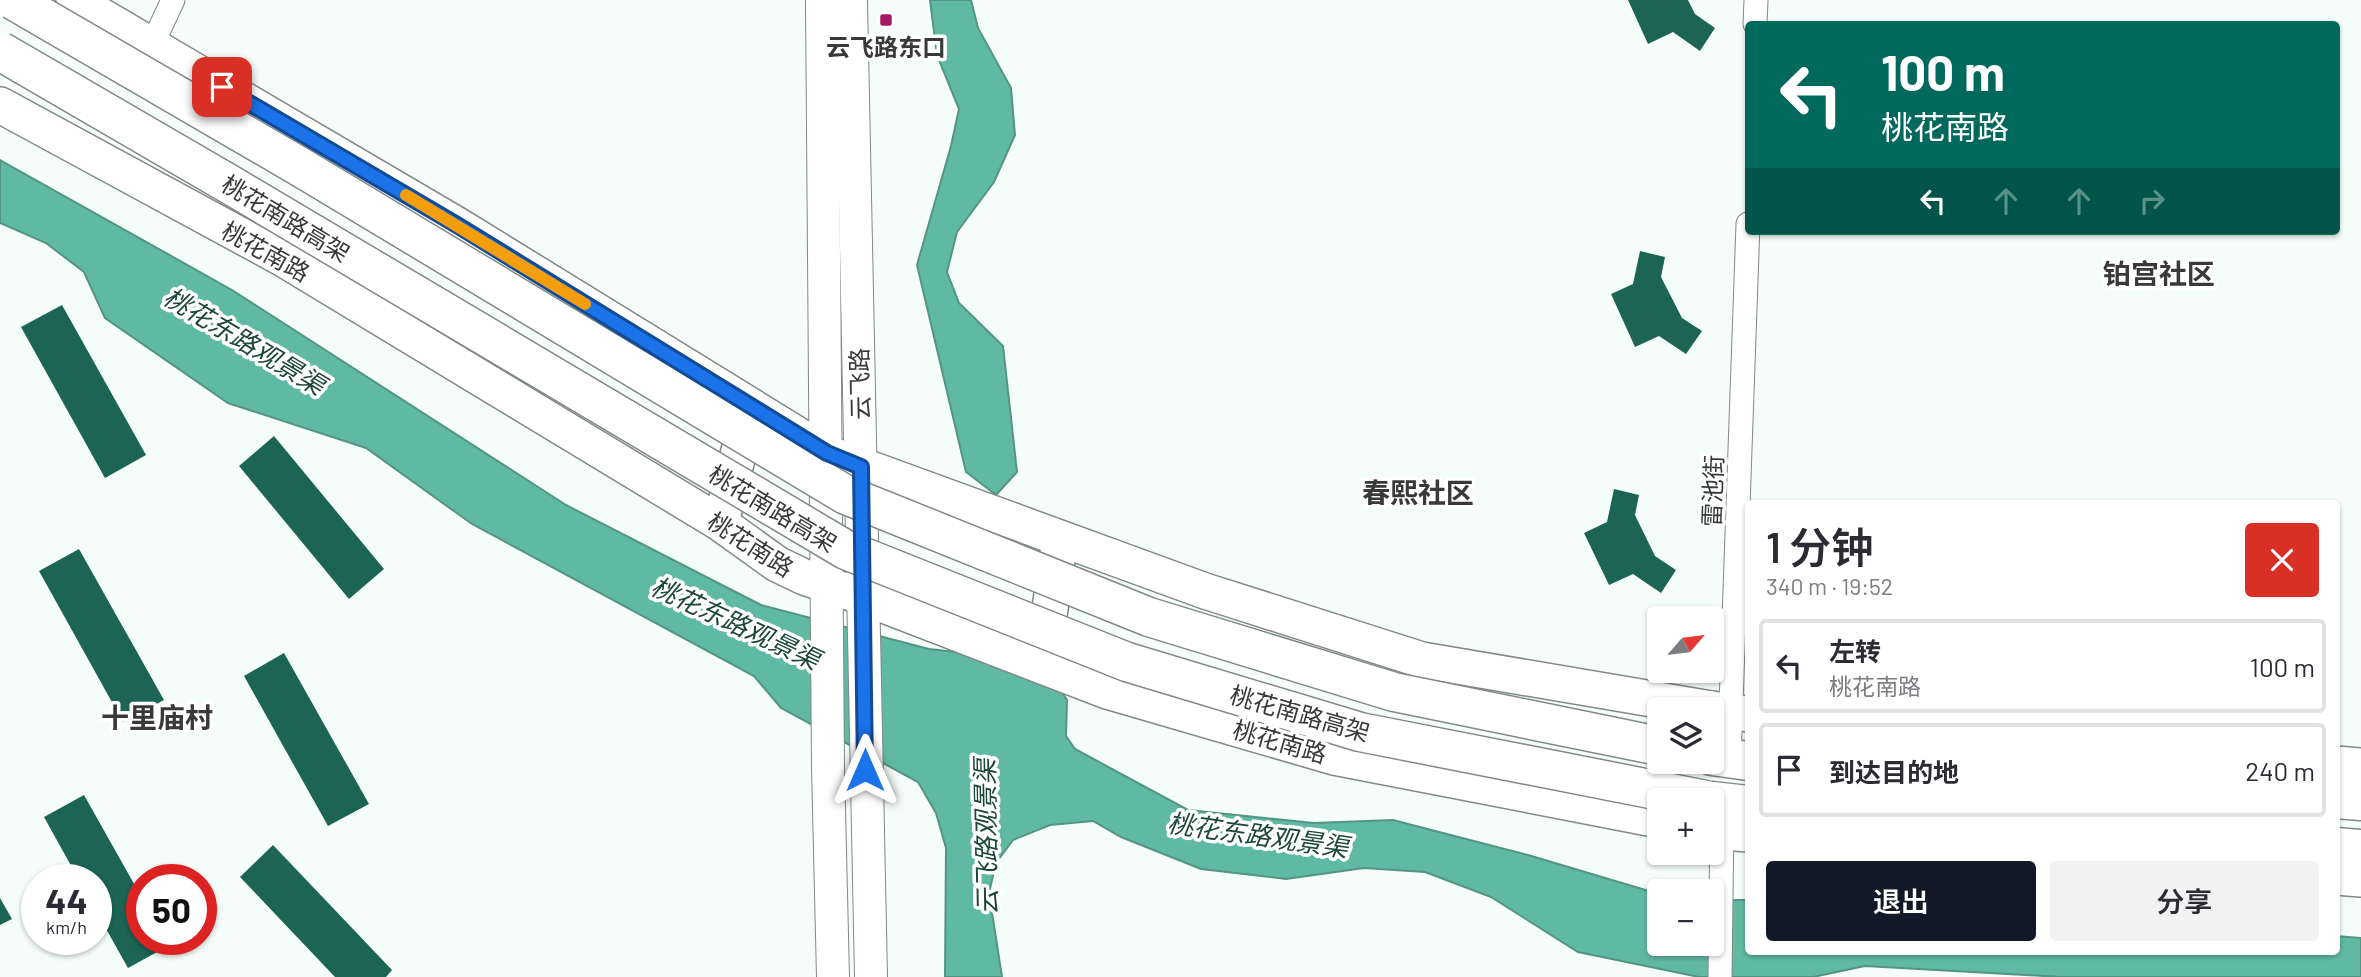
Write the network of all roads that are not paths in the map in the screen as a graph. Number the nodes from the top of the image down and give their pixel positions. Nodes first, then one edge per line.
1 (13, 0) edge
2 (74, 0) edge
3 (173, 0) edge
4 (822, 0) edge
5 (851, 0) edge
6 (1756, 0) edge
7 (1755, 21) edge
8 (152, 45) junction
9 (0, 51) edge
10 (0, 105) edge
11 (1747, 235) edge
12 (751, 404) junction
13 (827, 453) junction
14 (861, 467) junction
15 (720, 523) junction
16 (1060, 539) junction
17 (828, 594) junction
18 (864, 606) junction
19 (1042, 666) junction
20 (1725, 711) edge
21 (1647, 744) edge
22 (1730, 759) edge
23 (2340, 764) edge
24 (2361, 766) edge
25 (1647, 797) edge
26 (2340, 799) edge
27 (2361, 801) edge
28 (1647, 818) edge
29 (2340, 847) edge
30 (2361, 849) edge
31 (1722, 865) edge
32 (2340, 877) edge
33 (2361, 878) edge
34 (833, 977) edge
35 (871, 977) edge
36 (1720, 977) edge

1 - 21 highway, 桃花南路高架, bridge
2 - 8 main road
3 - 8 street
4 - 13 main road, 云飞路
5 - 14 main road, 云飞路
6 - 7 street
8 - 12 main road
9 - 25 highway, 桃花南路高架, bridge
10 - 15 main road, 桃花南路
11 - 20 street, 雷池街
12 - 13 main road
12 - 15 main road
13 - 14 main road
13 - 17 main road, 云飞路
14 - 16 main road
14 - 18 main road, 云飞路
15 - 17 main road, 桃花南路
16 - 19 main road
16 - 20 main road
17 - 18 main road, 桃花南路
17 - 34 main road, 云飞路
18 - 19 main road, 桃花南路
18 - 35 main road, 云飞路
19 - 28 main road, 桃花南路
20 - 22 street, 雷池街
23 - 24 main road
26 - 27 highway
29 - 30 highway
31 - 36 street
32 - 33 main road

